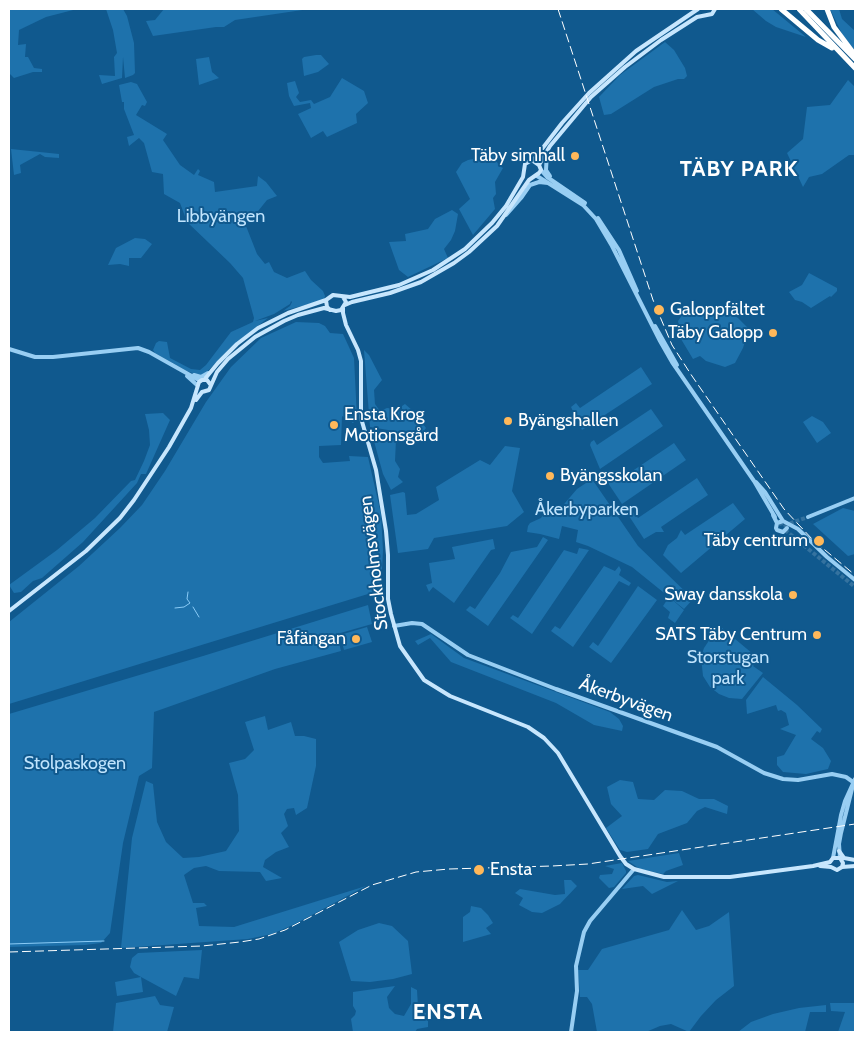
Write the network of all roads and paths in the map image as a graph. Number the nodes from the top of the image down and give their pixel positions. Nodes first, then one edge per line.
1 (699, 9) edge
2 (715, 9) edge
3 (781, 9) edge
4 (799, 9) edge
5 (806, 9) edge
6 (827, 9) edge
7 (705, 15) junction
8 (839, 52) junction
9 (855, 55) edge
10 (855, 59) edge
11 (855, 68) edge
12 (547, 150) junction
13 (532, 160) junction
14 (539, 165) junction
15 (541, 170) junction
16 (524, 173) junction
17 (537, 176) junction
18 (532, 178) junction
19 (555, 185) junction
20 (504, 216) junction
21 (343, 296) junction
22 (326, 300) junction
23 (344, 306) junction
24 (330, 310) junction
25 (336, 311) junction
26 (346, 325) junction
27 (9, 349) edge
28 (218, 362) junction
29 (180, 369) junction
30 (203, 380) junction
31 (210, 384) junction
32 (197, 387) junction
33 (202, 392) junction
34 (191, 408) junction
35 (754, 481) junction
36 (855, 498) edge
37 (775, 517) dead end
38 (808, 517) tunnel mouth
39 (784, 521) junction
40 (777, 523) junction
41 (787, 528) junction
42 (801, 533) junction
43 (855, 580) edge
44 (9, 612) edge
45 (394, 626) junction
46 (854, 781) edge
47 (839, 833) junction
48 (839, 851) junction
49 (841, 859) junction
50 (855, 860) edge
51 (832, 862) junction
52 (855, 866) edge
53 (842, 867) junction
54 (634, 870) junction
55 (571, 1032) edge

1 - 7 main road
1 - 13 main road
2 - 7 main road
3 - 8 highway
4 - 8 highway
5 - 10 highway
6 - 9 highway
7 - 12 main road
8 - 11 highway
12 - 14 main road
12 - 19 street
13 - 14 main road
13 - 16 main road
14 - 15 main road
15 - 17 main road
15 - 19 street
16 - 18 main road
16 - 21 main road
17 - 18 main road
17 - 19 street
18 - 20 main road
19 - 20 street
19 - 35 street
20 - 23 main road
21 - 22 main road
21 - 23 main road
22 - 24 main road
22 - 28 main road
23 - 25 main road
23 - 26 main road, Stockholmsvägen
24 - 25 main road
24 - 31 main road
25 - 26 main road, Stockholmsvägen
26 - 45 main road, Stockholmsvägen
27 - 29 street
28 - 29 street
28 - 30 main road
29 - 30 street
29 - 32 street
30 - 31 main road
30 - 32 main road
31 - 33 main road
32 - 33 main road
32 - 34 main road
33 - 34 main road
34 - 44 main road
35 - 37 street
35 - 39 street
35 - 40 street
36 - 38 street
39 - 40 street
39 - 41 street
39 - 42 street
40 - 41 street
41 - 42 street
42 - 43 street
45 - 46 street, Åkerbyvägen
45 - 54 main road, Stockholmsvägen
46 - 47 street
47 - 48 street
47 - 51 street
48 - 49 street
48 - 50 main road
49 - 50 main road
49 - 51 main road
49 - 53 main road
51 - 53 main road
51 - 54 main road, Stockholmsvägen
52 - 53 main road
54 - 55 street

